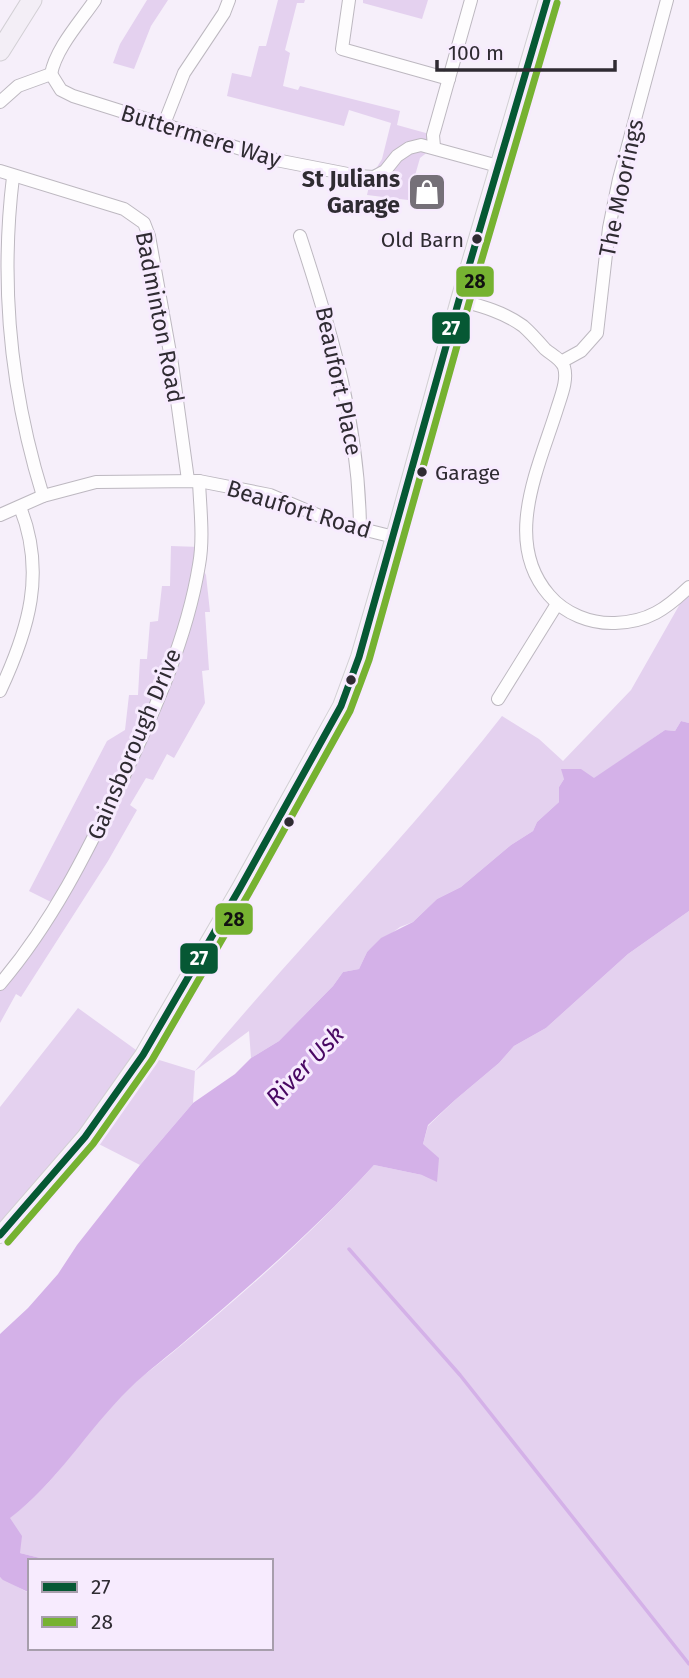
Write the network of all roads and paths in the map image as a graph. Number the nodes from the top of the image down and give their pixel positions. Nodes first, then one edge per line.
1 (17, 0) edge
2 (32, 0) edge
3 (95, 0) edge
4 (229, 0) edge
5 (349, 0) edge
6 (471, 0) edge
7 (548, 0) edge
8 (667, 0) edge
9 (0, 30) edge
10 (0, 51) edge
11 (51, 75) junction
12 (449, 79) junction
13 (0, 102) edge
14 (164, 124) junction
15 (434, 147) junction
16 (498, 166) junction
17 (0, 171) edge
18 (13, 177) junction
19 (300, 236) dead end
20 (459, 300) junction
21 (4, 318) edge
22 (561, 362) junction
23 (193, 480) junction
24 (43, 496) junction
25 (20, 506) junction
26 (0, 515) edge
27 (360, 528) junction
28 (394, 537) junction
29 (689, 587) edge
30 (557, 604) junction
31 (0, 691) edge
32 (498, 699) dead end
33 (0, 984) edge
34 (0, 1235) edge

1 - 9 highway
2 - 10 highway
3 - 11 street
4 - 14 street
5 - 12 street
6 - 12 street
7 - 16 main road
8 - 22 street, The Moorings
11 - 13 street
11 - 14 street, Buttermere Way
12 - 15 street
14 - 15 street, Buttermere Way
15 - 16 street
16 - 20 main road
17 - 18 street, Badminton Road
18 - 21 street
18 - 23 street, Badminton Road
19 - 27 street, Beaufort Place
20 - 22 street
20 - 28 main road
21 - 24 street
22 - 30 street
23 - 24 street, Beaufort Road
23 - 27 street, Beaufort Road
23 - 33 street, Gainsborough Drive
24 - 25 street, Beaufort Road
25 - 26 street, Beaufort Road
25 - 31 street
27 - 28 street, Beaufort Road
28 - 34 main road
29 - 30 street
30 - 32 street

